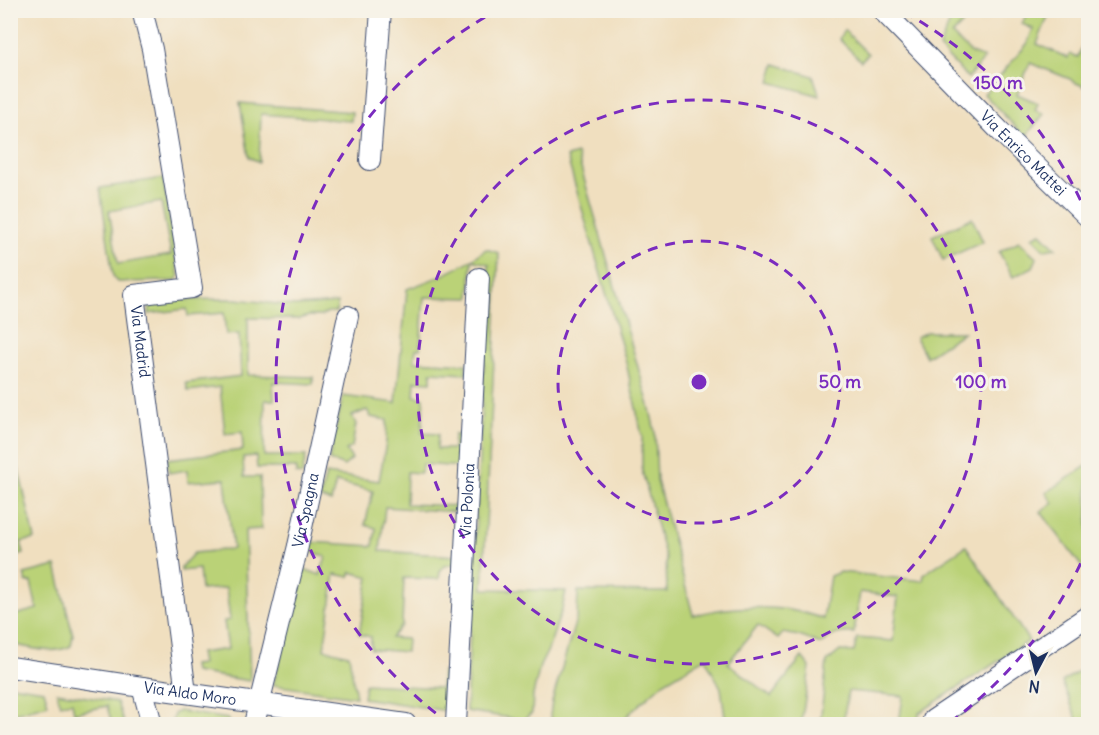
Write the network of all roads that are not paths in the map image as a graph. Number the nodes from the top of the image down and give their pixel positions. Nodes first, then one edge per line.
1 (142, 10) edge
2 (381, 10) edge
3 (882, 10) edge
4 (370, 160) dead end
5 (1089, 216) edge
6 (479, 278) dead end
7 (348, 316) dead end
8 (1089, 616) edge
9 (10, 667) edge
10 (142, 687) junction
11 (186, 693) junction
12 (259, 703) junction
13 (152, 724) edge
14 (254, 724) edge
15 (406, 724) edge
16 (456, 724) edge
17 (933, 724) edge

1 - 11 street, Via Madrid
2 - 4 street
3 - 5 street, Via Enrico Mattei
6 - 16 street, Via Polonia
7 - 12 street, Via Spagna
8 - 17 street
9 - 10 street, Via Aldo Moro
10 - 11 street, Via Aldo Moro
10 - 13 street
11 - 12 street, Via Aldo Moro
12 - 14 street, Via Spagna
12 - 15 street, Via Aldo Moro

